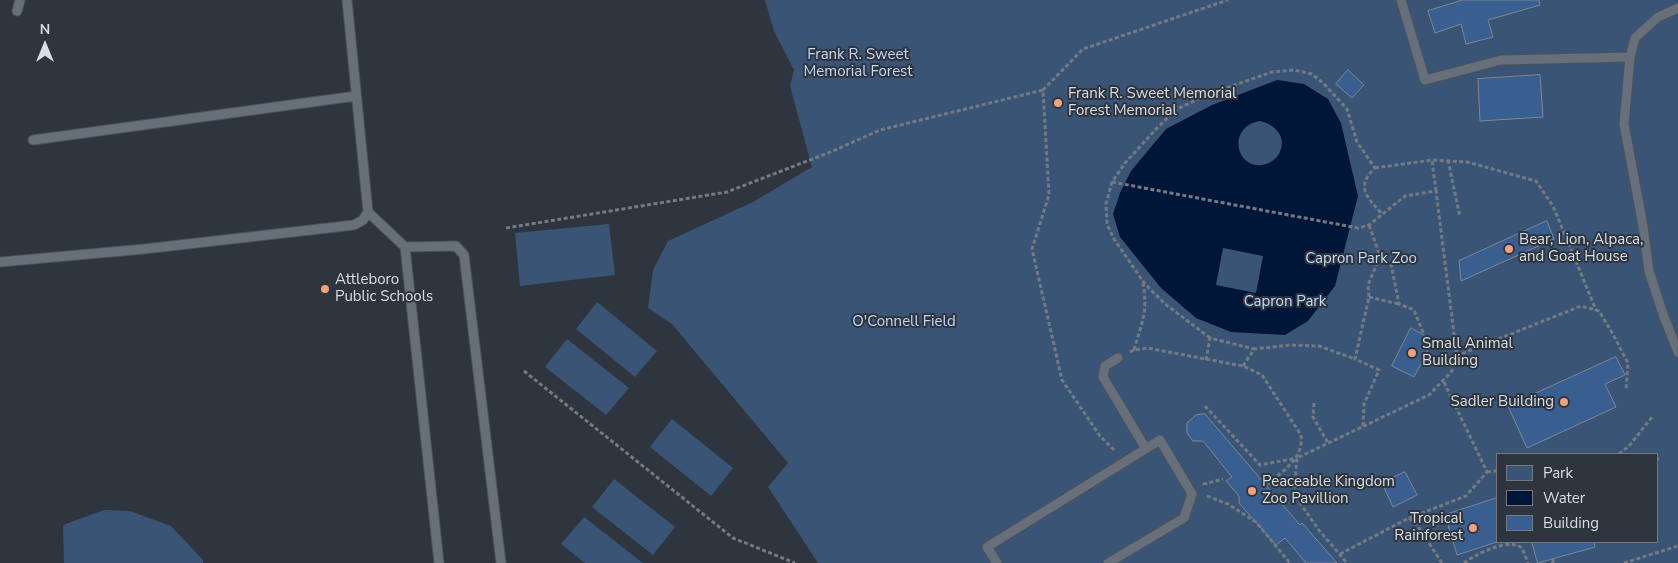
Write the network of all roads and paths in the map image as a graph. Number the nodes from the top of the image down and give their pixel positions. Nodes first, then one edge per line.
1 (20, 0) edge
2 (346, 0) edge
3 (1228, 0) edge
4 (1401, 0) edge
5 (1678, 8) edge
6 (17, 11) dead end
7 (1630, 58) junction
8 (1043, 90) junction
9 (356, 96) junction
10 (33, 140) dead end
11 (1432, 160) junction
12 (1448, 160) junction
13 (1375, 168) junction
14 (1112, 182) junction
15 (1436, 190) junction
16 (368, 212) junction
17 (1382, 214) junction
18 (1460, 217) dead end
19 (1369, 225) junction
20 (506, 228) dead end
21 (405, 247) junction
22 (1380, 256) junction
23 (0, 262) edge
24 (1143, 282) junction
25 (1368, 297) junction
26 (1399, 304) junction
27 (1596, 310) junction
28 (1424, 335) dead end
29 (1210, 338) junction
30 (1254, 349) junction
31 (1134, 350) junction
32 (1678, 352) edge
33 (1455, 356) junction
34 (1118, 358) joint
35 (1355, 359) junction
36 (1206, 360) junction
37 (1243, 366) junction
38 (524, 371) dead end
39 (1443, 380) junction
40 (1626, 390) dead end
41 (1314, 403) dead end
42 (1205, 406) dead end
43 (1652, 416) dead end
44 (1363, 426) junction
45 (1328, 443) junction
46 (1146, 448) junction
47 (1620, 453) edge
48 (1297, 458) junction
49 (1125, 461) junction
50 (1496, 471) edge
51 (1487, 472) junction
52 (1223, 479) dead end
53 (1266, 485) dead end
54 (1409, 518) junction
55 (1678, 546) edge
56 (1340, 554) junction
57 (439, 563) edge
58 (501, 563) edge
59 (795, 563) edge
60 (996, 563) edge
61 (1108, 563) edge
62 (1290, 563) edge
63 (1347, 563) edge
64 (1442, 563) edge
65 (1464, 563) edge
66 (1528, 563) edge
67 (1624, 563) edge

1 - 6 lane
2 - 9 lane
3 - 8 path
4 - 7 lane
5 - 7 lane
7 - 32 lane
8 - 20 path
8 - 49 path
9 - 10 lane
9 - 16 lane
11 - 12 path
11 - 13 path
11 - 15 path
12 - 18 path
12 - 27 path
13 - 14 path
13 - 17 path
14 - 19 path
14 - 24 path
15 - 17 path
15 - 33 path
16 - 21 lane
16 - 23 lane
17 - 19 path
19 - 22 path
21 - 57 lane
21 - 58 lane
22 - 25 path
22 - 26 path
24 - 29 path
24 - 31 path
25 - 26 path
25 - 35 path
26 - 28 path
27 - 33 path
27 - 40 path
29 - 30 path
29 - 36 path
30 - 35 path
30 - 37 path
31 - 34 path
31 - 36 path
33 - 39 path
34 - 46 lane
35 - 44 path
36 - 37 path
37 - 48 path
38 - 59 path
39 - 44 path
39 - 51 path
41 - 45 path
42 - 48 path
43 - 47 path
44 - 45 path
45 - 48 path
46 - 49 lane
46 - 61 lane
48 - 53 path
48 - 56 path
49 - 60 lane
50 - 51 path
51 - 54 path
52 - 62 path
54 - 56 path
54 - 64 path
55 - 67 path
56 - 63 path
65 - 66 path

